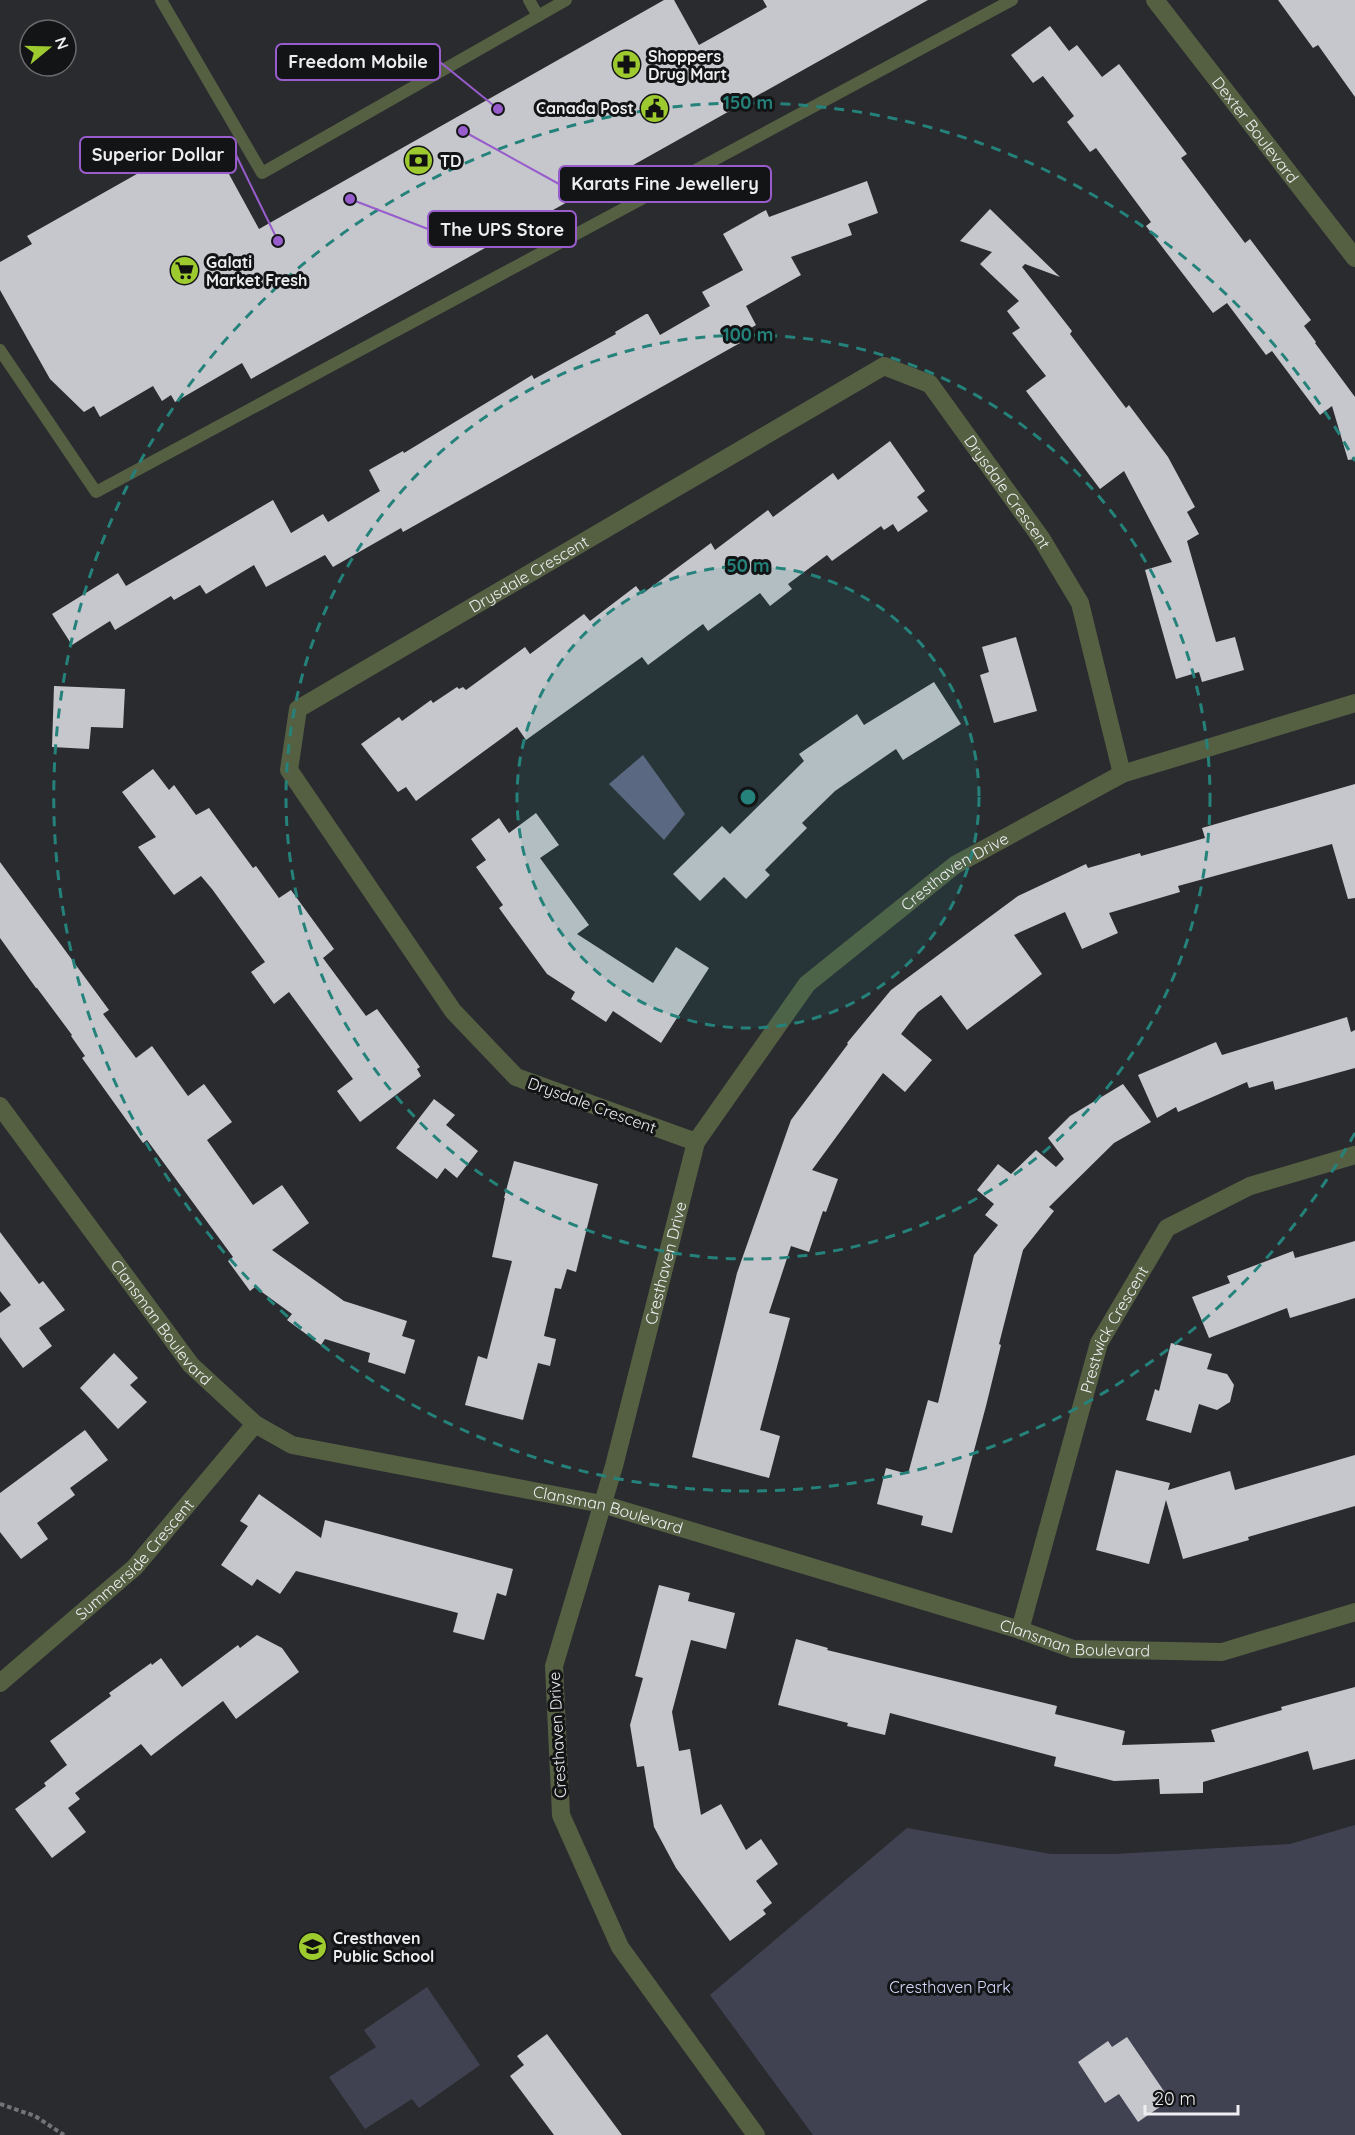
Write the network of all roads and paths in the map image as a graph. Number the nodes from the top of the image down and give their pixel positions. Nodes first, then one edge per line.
1 (161, 0) edge
2 (529, 0) edge
3 (566, 0) edge
4 (1012, 0) edge
5 (1155, 0) edge
6 (538, 16) junction
7 (1355, 258) edge
8 (0, 350) edge
9 (1355, 703) edge
10 (1122, 774) junction
11 (0, 1106) edge
12 (696, 1142) junction
13 (1355, 1155) edge
14 (255, 1424) junction
15 (602, 1504) junction
16 (1355, 1612) edge
17 (1020, 1630) junction
18 (0, 1683) edge
19 (0, 2104) edge
20 (64, 2135) edge
21 (756, 2135) edge

1 - 6 lane
2 - 6 lane
3 - 6 lane
4 - 8 lane
5 - 7 street, Dexter Boulevard
9 - 10 street, Cresthaven Drive
10 - 12 street, Cresthaven Drive
10 - 12 street, Drysdale Crescent
11 - 14 street, Clansman Boulevard
12 - 15 street, Cresthaven Drive
13 - 17 street, Prestwick Crescent
14 - 15 street, Clansman Boulevard
14 - 18 street, Summerside Crescent
15 - 17 street, Clansman Boulevard
15 - 21 street, Cresthaven Drive
16 - 17 street, Clansman Boulevard
19 - 20 path

